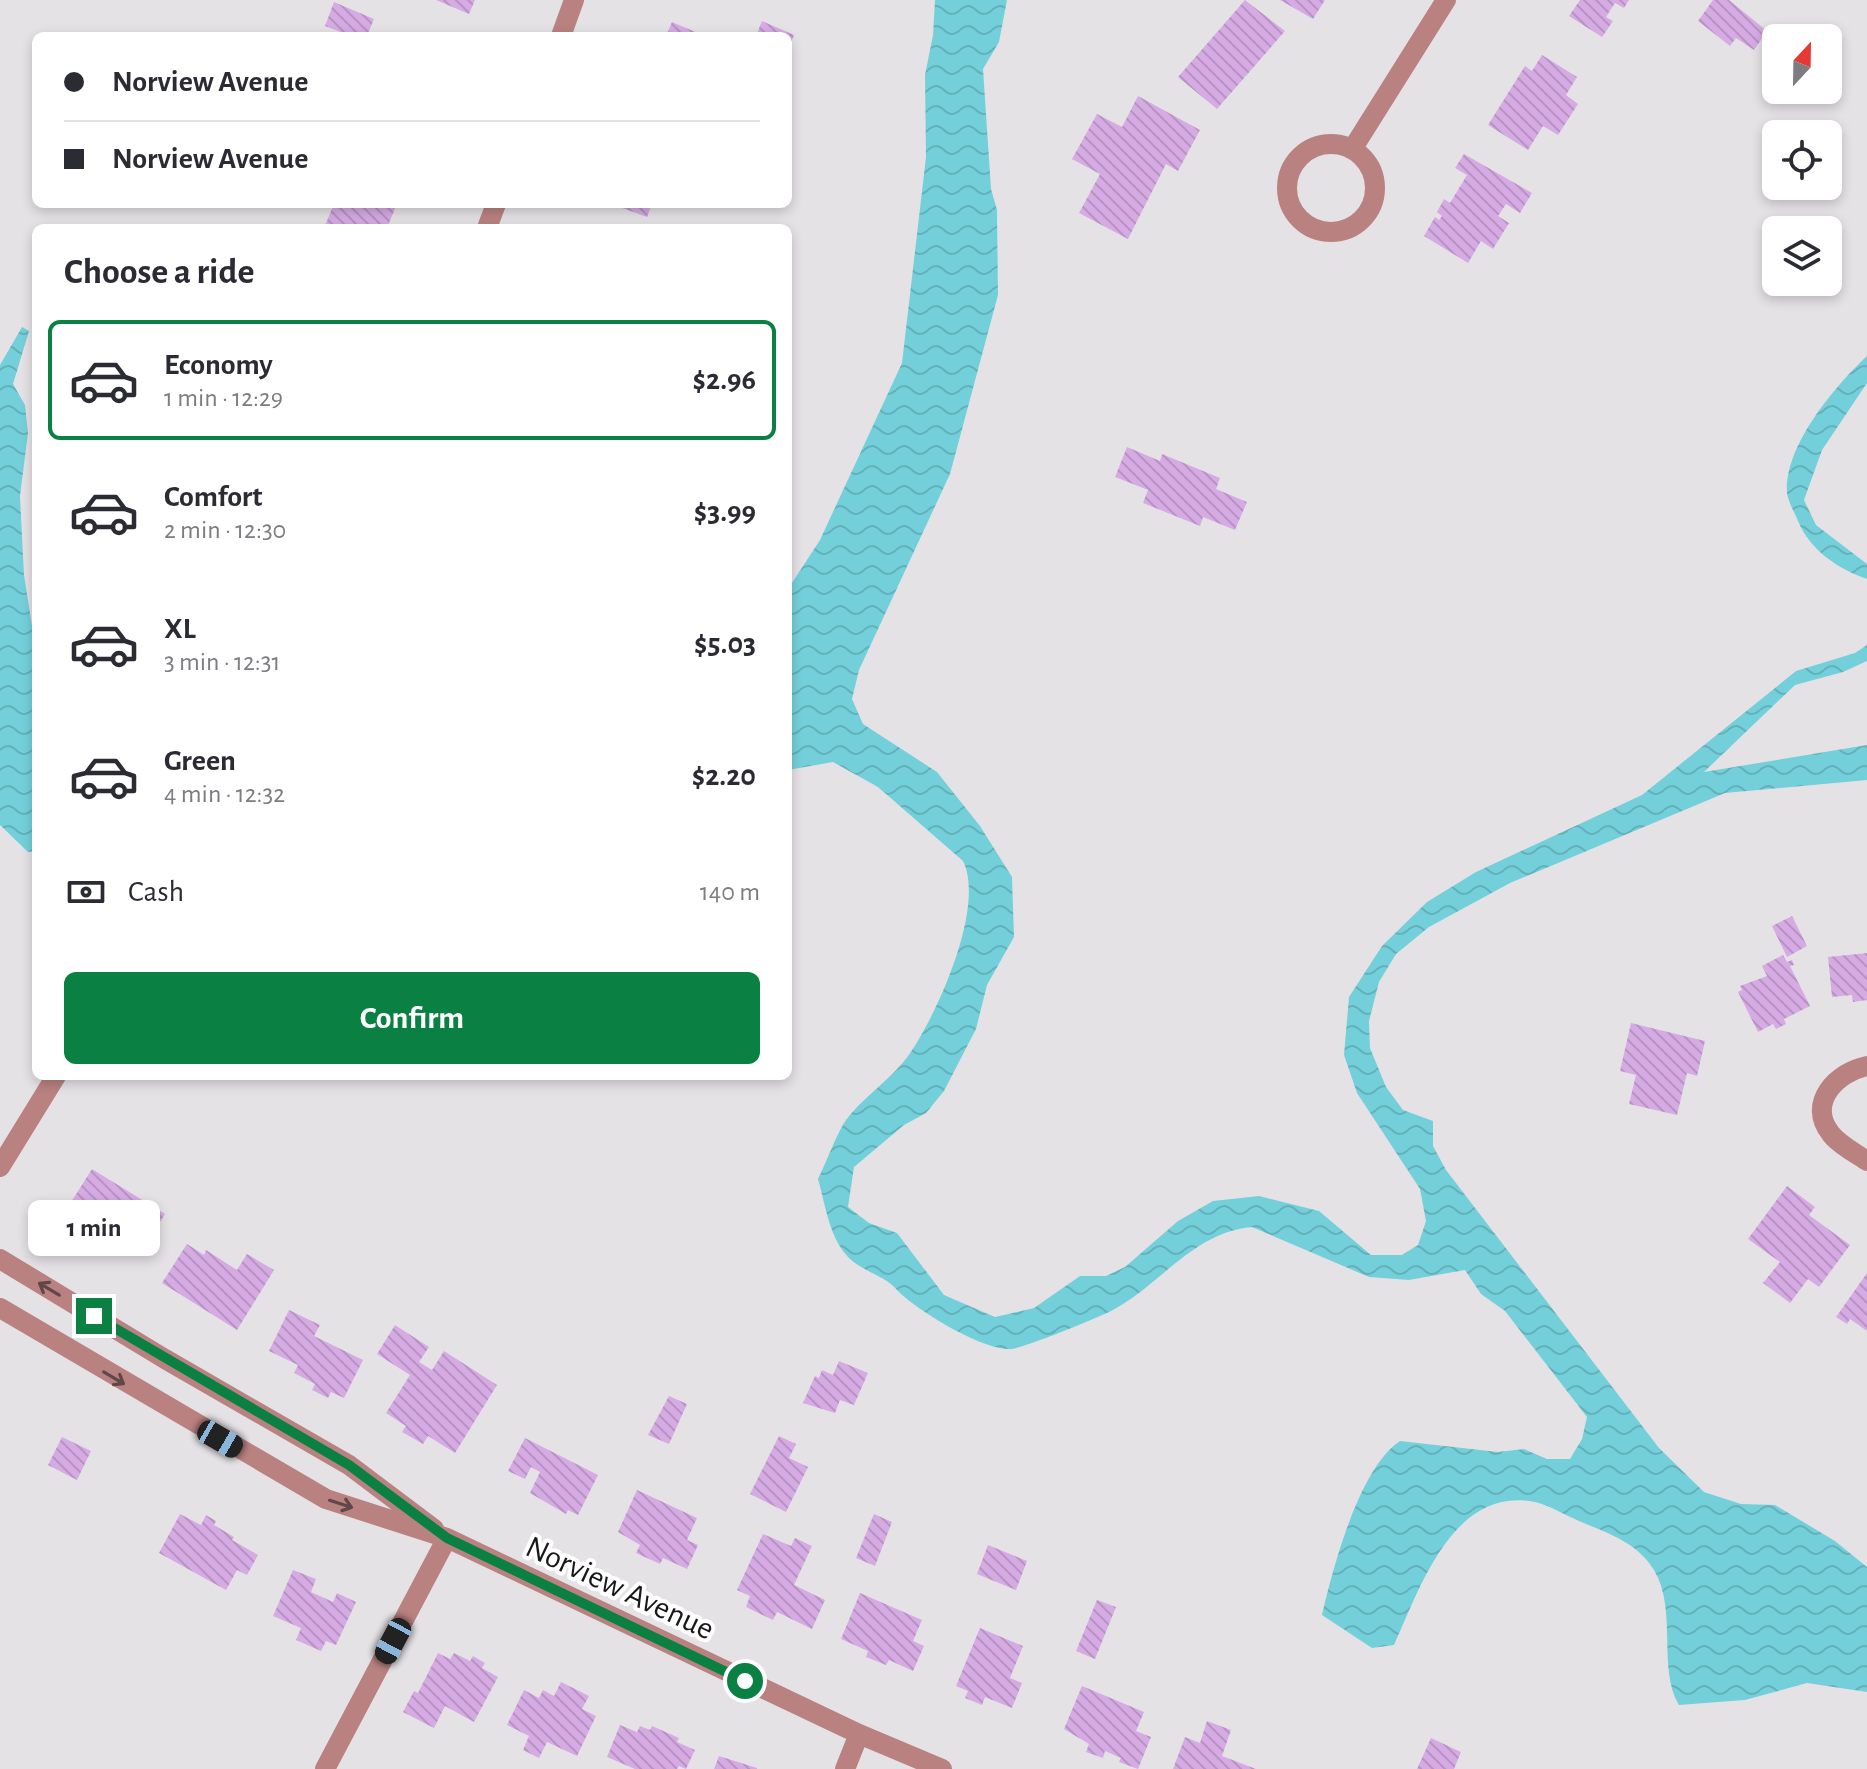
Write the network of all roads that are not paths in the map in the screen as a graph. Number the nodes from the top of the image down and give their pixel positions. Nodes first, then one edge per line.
1 (574, 0) edge
2 (1446, 0) edge
3 (562, 32) edge
4 (1353, 148) junction
5 (1867, 1066) edge
6 (54, 1080) edge
7 (1867, 1161) edge
8 (0, 1167) edge
9 (0, 1259) edge
10 (0, 1308) edge
11 (447, 1538) junction
12 (859, 1734) junction
13 (325, 1769) edge
14 (845, 1769) edge
15 (942, 1769) edge

1 - 3 street
2 - 4 street
4 - 4 street
5 - 7 street
6 - 8 street
11 -> 9 street, Norview Avenue
10 -> 11 street, Norview Avenue
11 - 12 street, Norview Avenue
11 - 13 street
12 - 14 street
12 - 15 street, Norview Avenue

